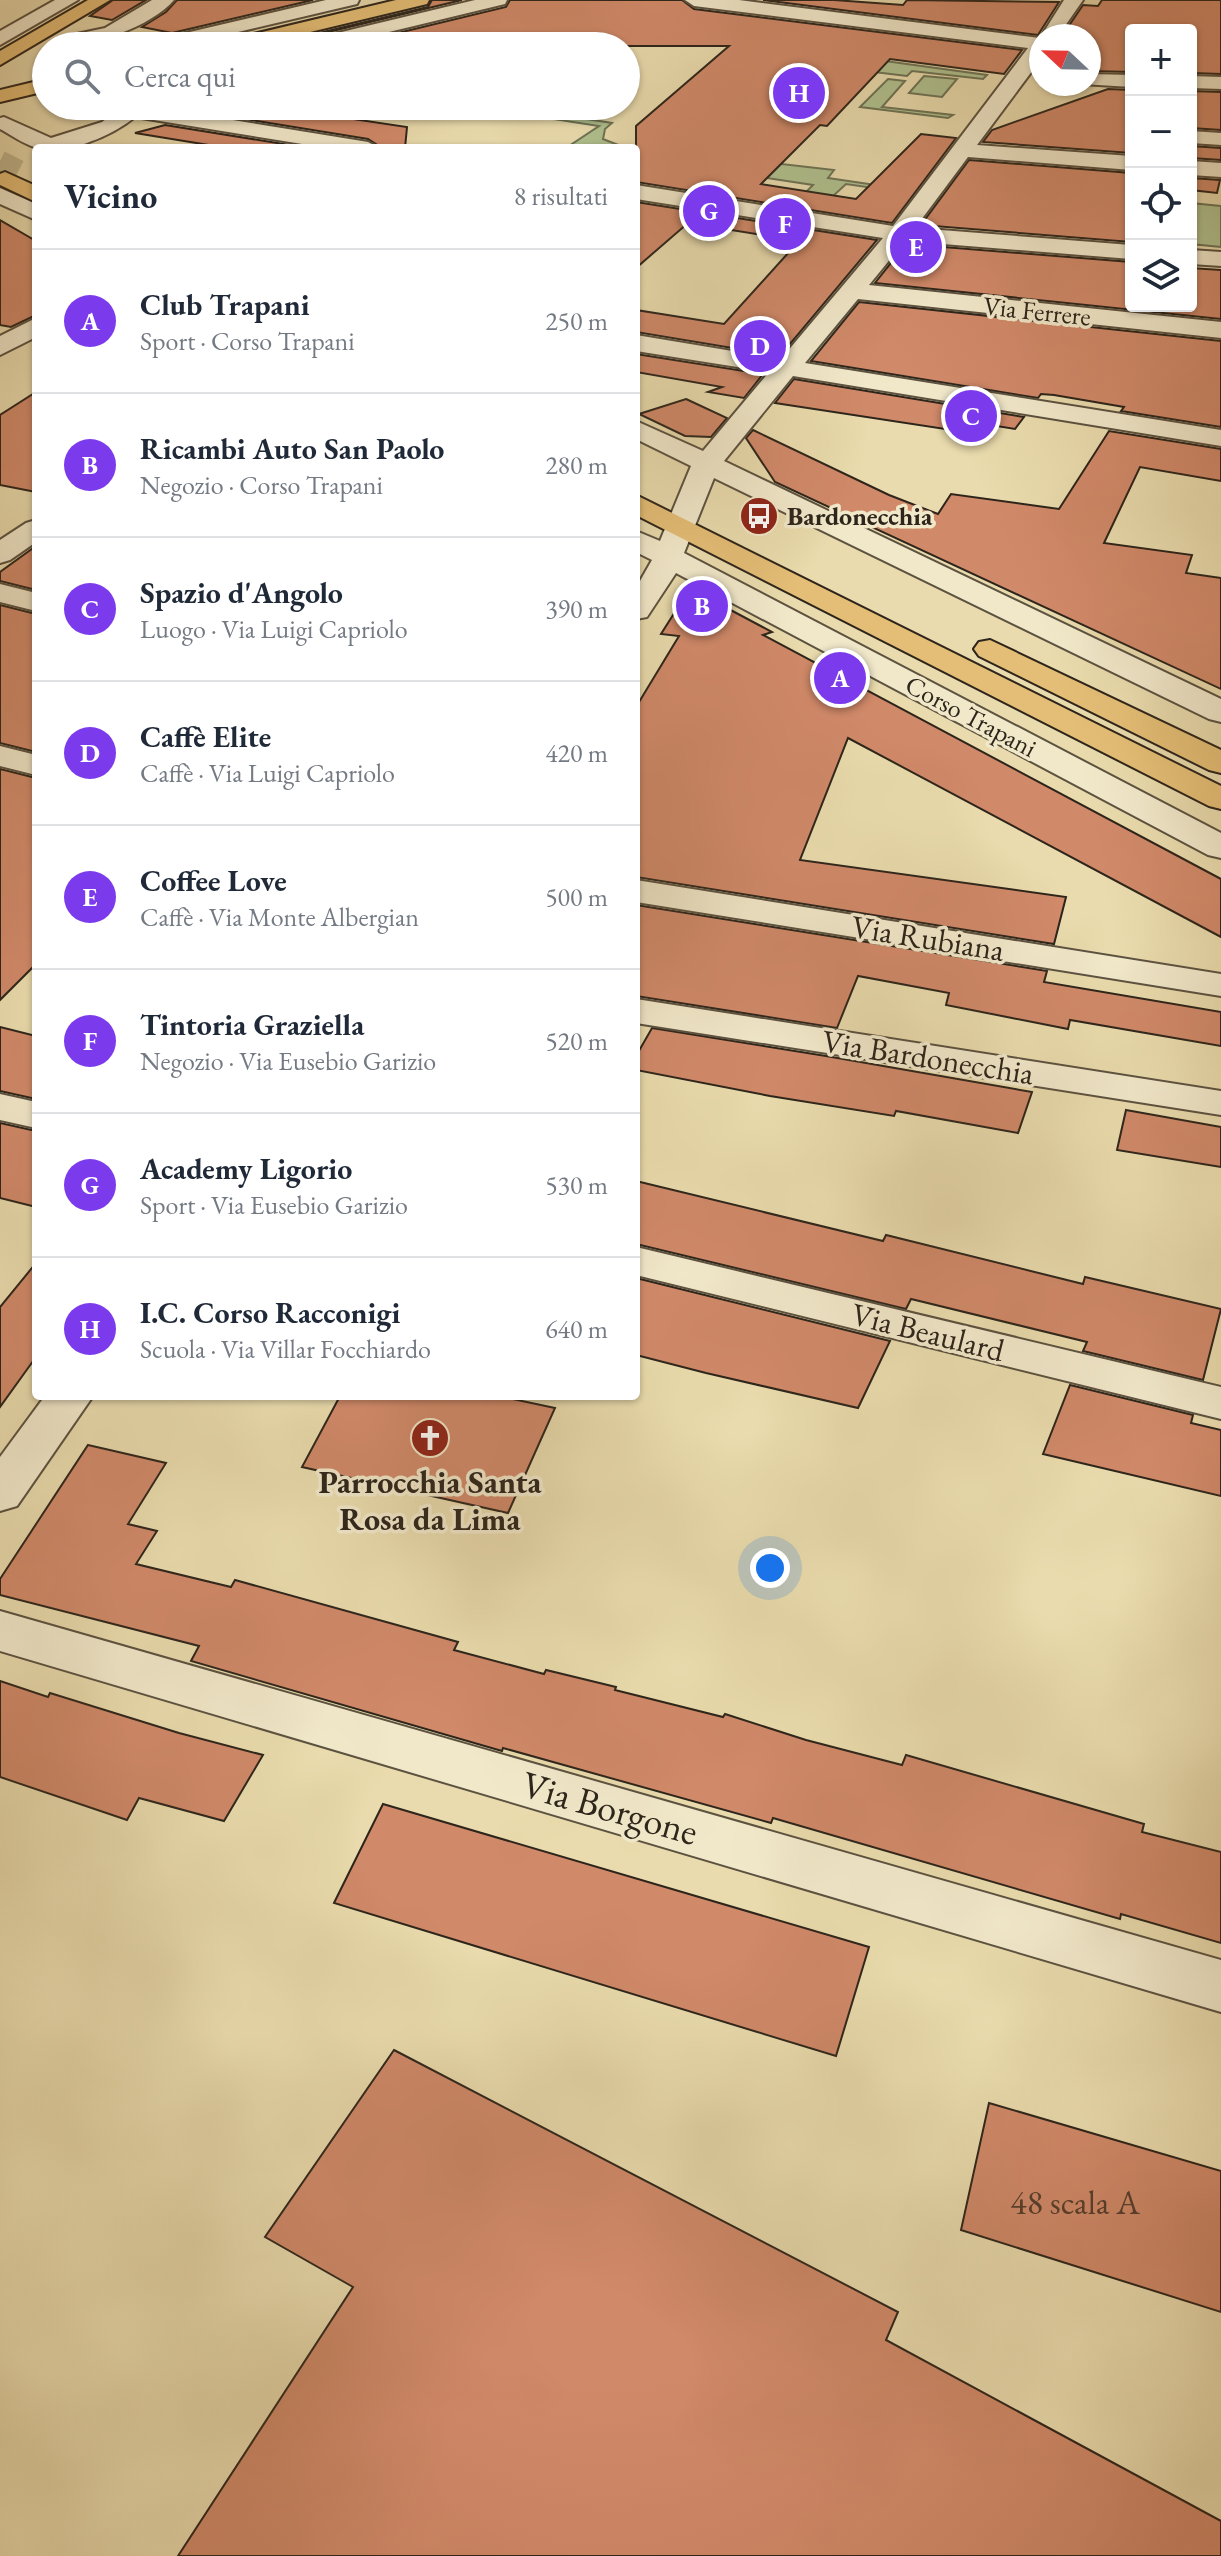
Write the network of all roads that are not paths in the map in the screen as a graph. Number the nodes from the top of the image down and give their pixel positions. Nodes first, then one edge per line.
1 (69, 0) edge
2 (101, 0) edge
3 (136, 0) edge
4 (165, 0) edge
5 (350, 0) edge
6 (420, 0) edge
7 (498, 0) edge
8 (694, 0) edge
9 (1074, 0) edge
10 (1057, 24) edge
11 (40, 32) edge
12 (47, 32) edge
13 (82, 32) edge
14 (111, 32) edge
15 (214, 32) edge
16 (286, 32) edge
17 (365, 32) edge
18 (32, 41) edge
19 (1029, 42) edge
20 (2, 52) edge
21 (1029, 60) edge
22 (1016, 78) junction
23 (1029, 79) edge
24 (0, 80) edge
25 (1101, 80) edge
26 (1125, 81) edge
27 (1197, 82) edge
28 (1221, 83) edge
29 (32, 88) edge
30 (0, 96) edge
31 (32, 102) edge
32 (1, 120) edge
33 (119, 120) edge
34 (205, 120) edge
35 (981, 125) junction
36 (1005, 127) dead end
37 (1197, 137) edge
38 (1221, 139) edge
39 (77, 144) edge
40 (345, 144) edge
41 (962, 150) junction
42 (1125, 163) edge
43 (1197, 168) edge
44 (29, 169) edge
45 (1221, 170) edge
46 (640, 193) edge
47 (0, 217) edge
48 (32, 233) edge
49 (899, 234) junction
50 (1125, 252) edge
51 (1197, 257) edge
52 (1221, 259) edge
53 (852, 291) junction
54 (32, 328) edge
55 (1221, 330) edge
56 (640, 344) edge
57 (0, 347) edge
58 (790, 368) junction
59 (640, 431) edge
60 (1221, 438) edge
61 (706, 464) junction
62 (640, 491) edge
63 (679, 528) junction
64 (32, 532) edge
65 (640, 539) edge
66 (793, 552) dead end
67 (0, 554) edge
68 (864, 587) dead end
69 (0, 593) edge
70 (32, 601) edge
71 (640, 604) edge
72 (1221, 712) edge
73 (0, 756) edge
74 (1221, 763) edge
75 (32, 764) edge
76 (1221, 799) edge
77 (1221, 847) edge
78 (640, 892) edge
79 (1221, 985) edge
80 (640, 1012) edge
81 (1221, 1103) edge
82 (0, 1107) edge
83 (32, 1114) edge
84 (640, 1262) edge
85 (67, 1400) edge
86 (1221, 1403) edge
87 (0, 1493) edge
88 (0, 1631) edge
89 (1221, 1986) edge

1 - 11 street
2 - 12 main road
3 - 13 main road
4 - 14 street
5 - 15 street
6 - 16 main road
7 - 17 street
8 - 19 street
9 - 10 street
18 - 20 main road
18 - 24 main road
21 - 22 street
22 - 23 street
22 - 35 street
25 - 26 street
27 - 28 street
29 - 30 main road
31 - 32 main road
32 - 44 street
33 - 39 street
34 - 40 street
35 - 36 street
35 - 41 street
37 - 38 street
41 - 42 street
41 - 49 street
43 - 45 street
46 - 49 street
47 - 48 street
49 - 50 street
49 - 53 street
51 - 52 street
53 - 55 street, Via Ferrere
53 - 58 street
54 - 57 street
56 - 58 street
58 - 60 street
58 - 61 street
59 - 61 street
61 - 63 street
61 - 72 street
62 - 63 main road, Corso Trapani
63 - 65 street, Corso Trapani
63 - 66 main road, Corso Trapani
63 - 71 street
63 - 76 main road, Corso Trapani
63 - 77 street, Corso Trapani
64 - 67 street
68 - 74 main road
69 - 70 street
73 - 75 street
78 - 79 street, Via Rubiana
80 - 81 street, Via Bardonecchia
82 - 83 street
84 - 86 street, Via Beaulard
85 - 87 street
88 - 89 street, Via Borgone

